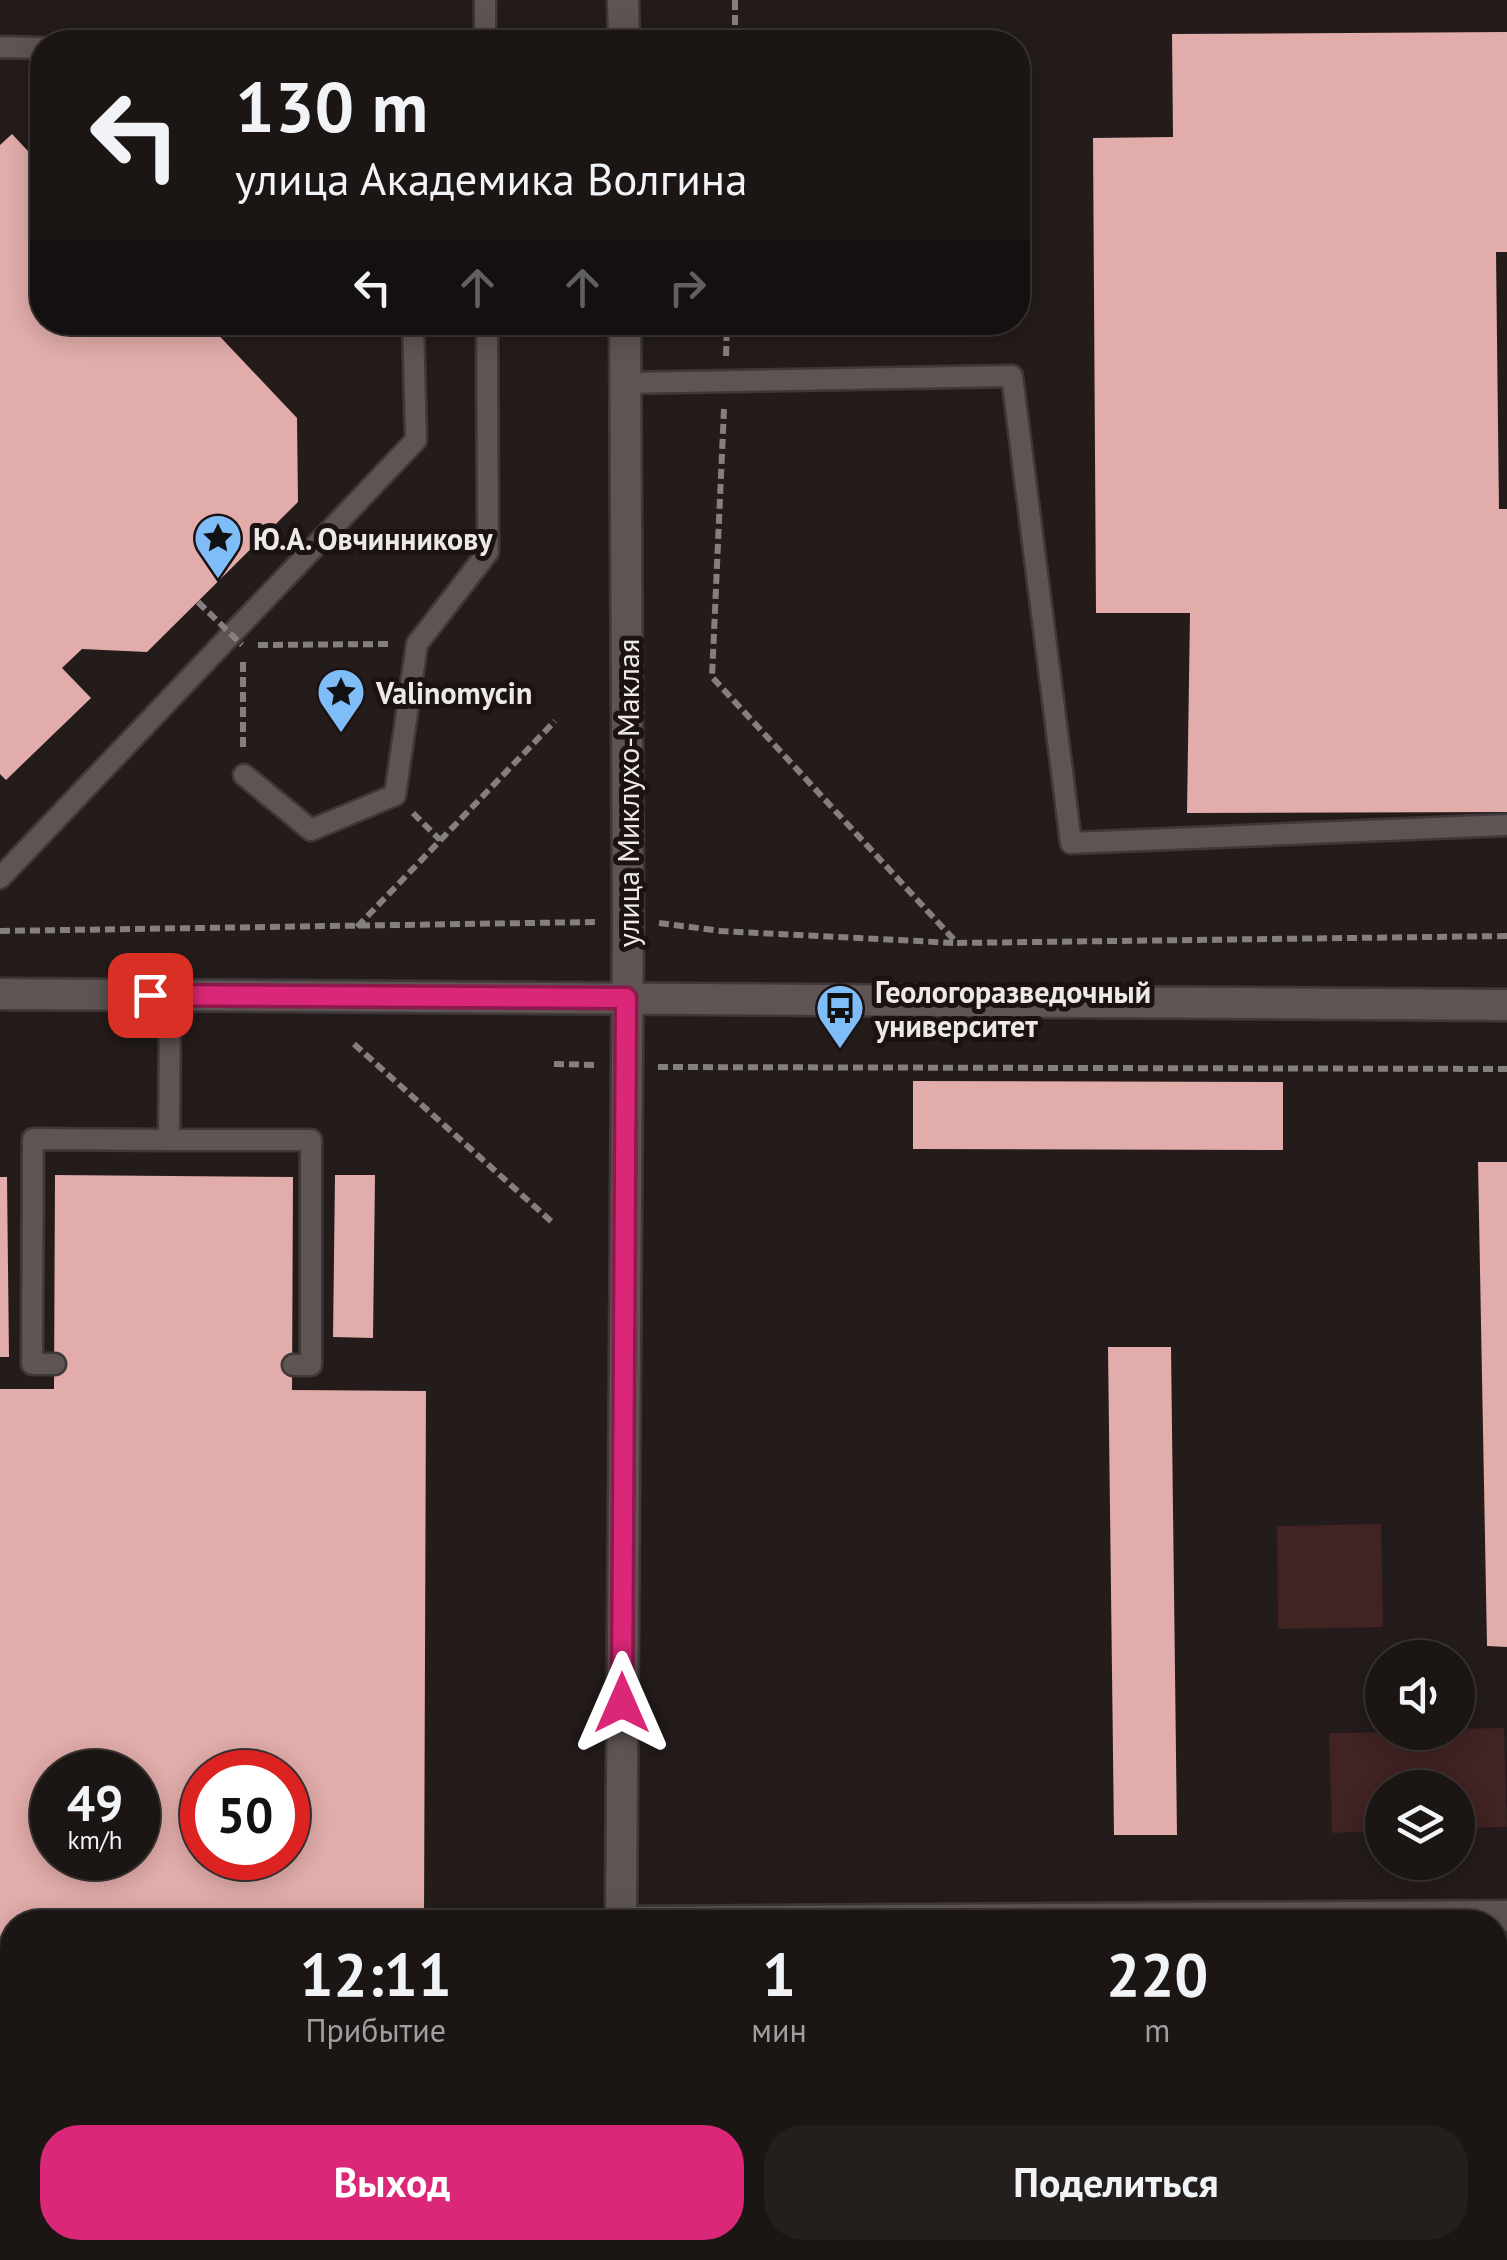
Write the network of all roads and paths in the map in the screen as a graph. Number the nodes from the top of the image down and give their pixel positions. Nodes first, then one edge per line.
1 (485, 0) edge
2 (623, 0) edge
3 (735, 0) edge
4 (485, 30) edge
5 (624, 30) edge
6 (735, 30) edge
7 (0, 48) edge
8 (30, 48) edge
9 (413, 335) edge
10 (487, 335) edge
11 (625, 335) edge
12 (727, 335) edge
13 (725, 382) junction
14 (626, 383) junction
15 (198, 602) dead end
16 (368, 644) dead end
17 (242, 645) junction
18 (555, 721) dead end
19 (244, 775) joint
20 (395, 795) junction
21 (1507, 825) edge
22 (440, 840) junction
23 (0, 878) edge
24 (628, 920) junction
25 (356, 928) junction
26 (0, 931) edge
27 (1507, 936) edge
28 (956, 943) junction
29 (0, 994) edge
30 (170, 995) junction
31 (626, 998) junction
32 (1507, 1005) edge
33 (354, 1044) dead end
34 (717, 1069) dead end
35 (1507, 1069) edge
36 (169, 1140) junction
37 (552, 1222) dead end
38 (54, 1364) dead end
39 (293, 1366) dead end
40 (621, 1910) edge

1 - 4 lane
2 - 5 street
3 - 6 path
7 - 8 lane
9 - 23 lane
10 - 20 lane
11 - 14 street, улица Миклухо-Маклая
12 - 13 path
13 - 14 lane
13 - 21 lane
13 - 28 path
14 - 24 street, улица Миклухо-Маклая
15 - 17 path, bridge
16 - 17 path
17 - 19 path
18 - 22 path
19 - 20 lane
20 - 22 path
22 - 25 path
24 - 25 path
24 - 28 path
24 - 31 street, улица Миклухо-Маклая
25 - 26 path
27 - 28 path
29 - 30 street
30 - 31 street
30 - 36 lane
31 - 32 street
31 - 40 street, улица Миклухо-Маклая
33 - 37 path
34 - 35 path
36 - 38 lane
36 - 39 lane

